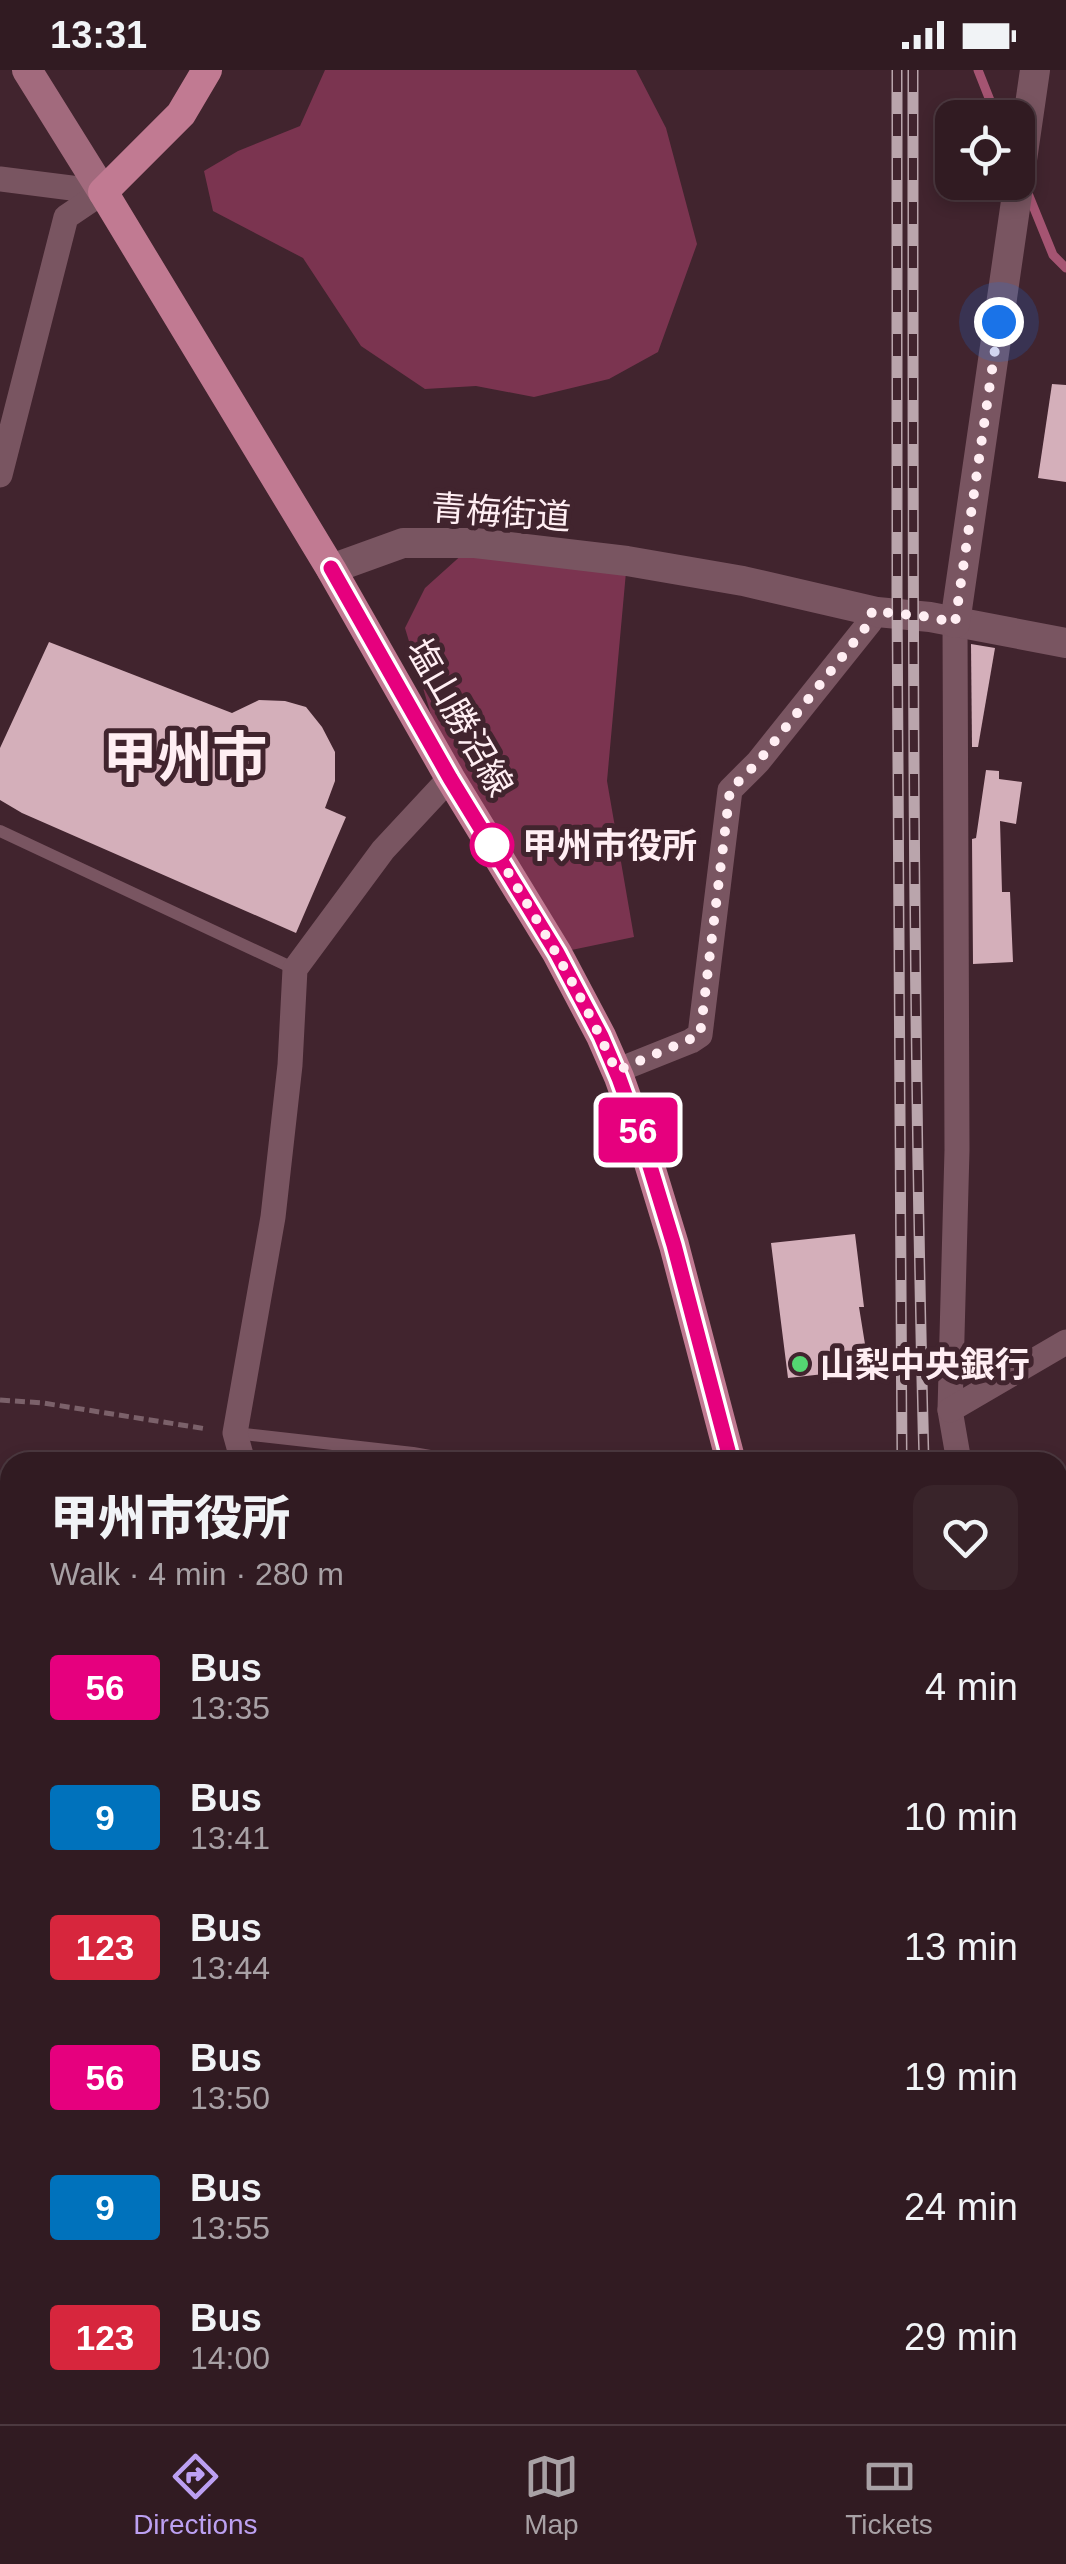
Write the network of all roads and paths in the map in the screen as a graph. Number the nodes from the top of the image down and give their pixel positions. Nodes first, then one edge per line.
1 (27, 70) edge
2 (207, 70) edge
3 (1036, 70) edge
4 (0, 179) edge
5 (103, 192) junction
6 (0, 475) edge
7 (331, 568) junction
8 (872, 611) junction
9 (955, 623) junction
10 (1066, 643) edge
11 (450, 778) junction
12 (0, 831) edge
13 (296, 969) junction
14 (616, 1071) junction
15 (1066, 1342) edge
16 (0, 1400) edge
17 (950, 1410) junction
18 (235, 1433) junction
19 (241, 1452) edge
20 (404, 1452) edge
21 (728, 1452) edge
22 (957, 1452) edge

1 - 5 main road
2 - 5 main road
3 - 9 street
4 - 5 street
5 - 6 street
5 - 7 main road
7 - 8 street, 青梅街道
7 - 11 main road, 塩山勝沼線
8 - 9 street, 青梅街道
8 - 14 street
9 - 10 street, 青梅街道
9 - 17 street
11 - 13 street
11 - 14 main road, 塩山勝沼線
12 - 13 lane
13 - 18 street
14 - 21 main road, 塩山勝沼線
15 - 17 street
16 - 18 path
17 - 22 street
18 - 19 street
18 - 20 lane

